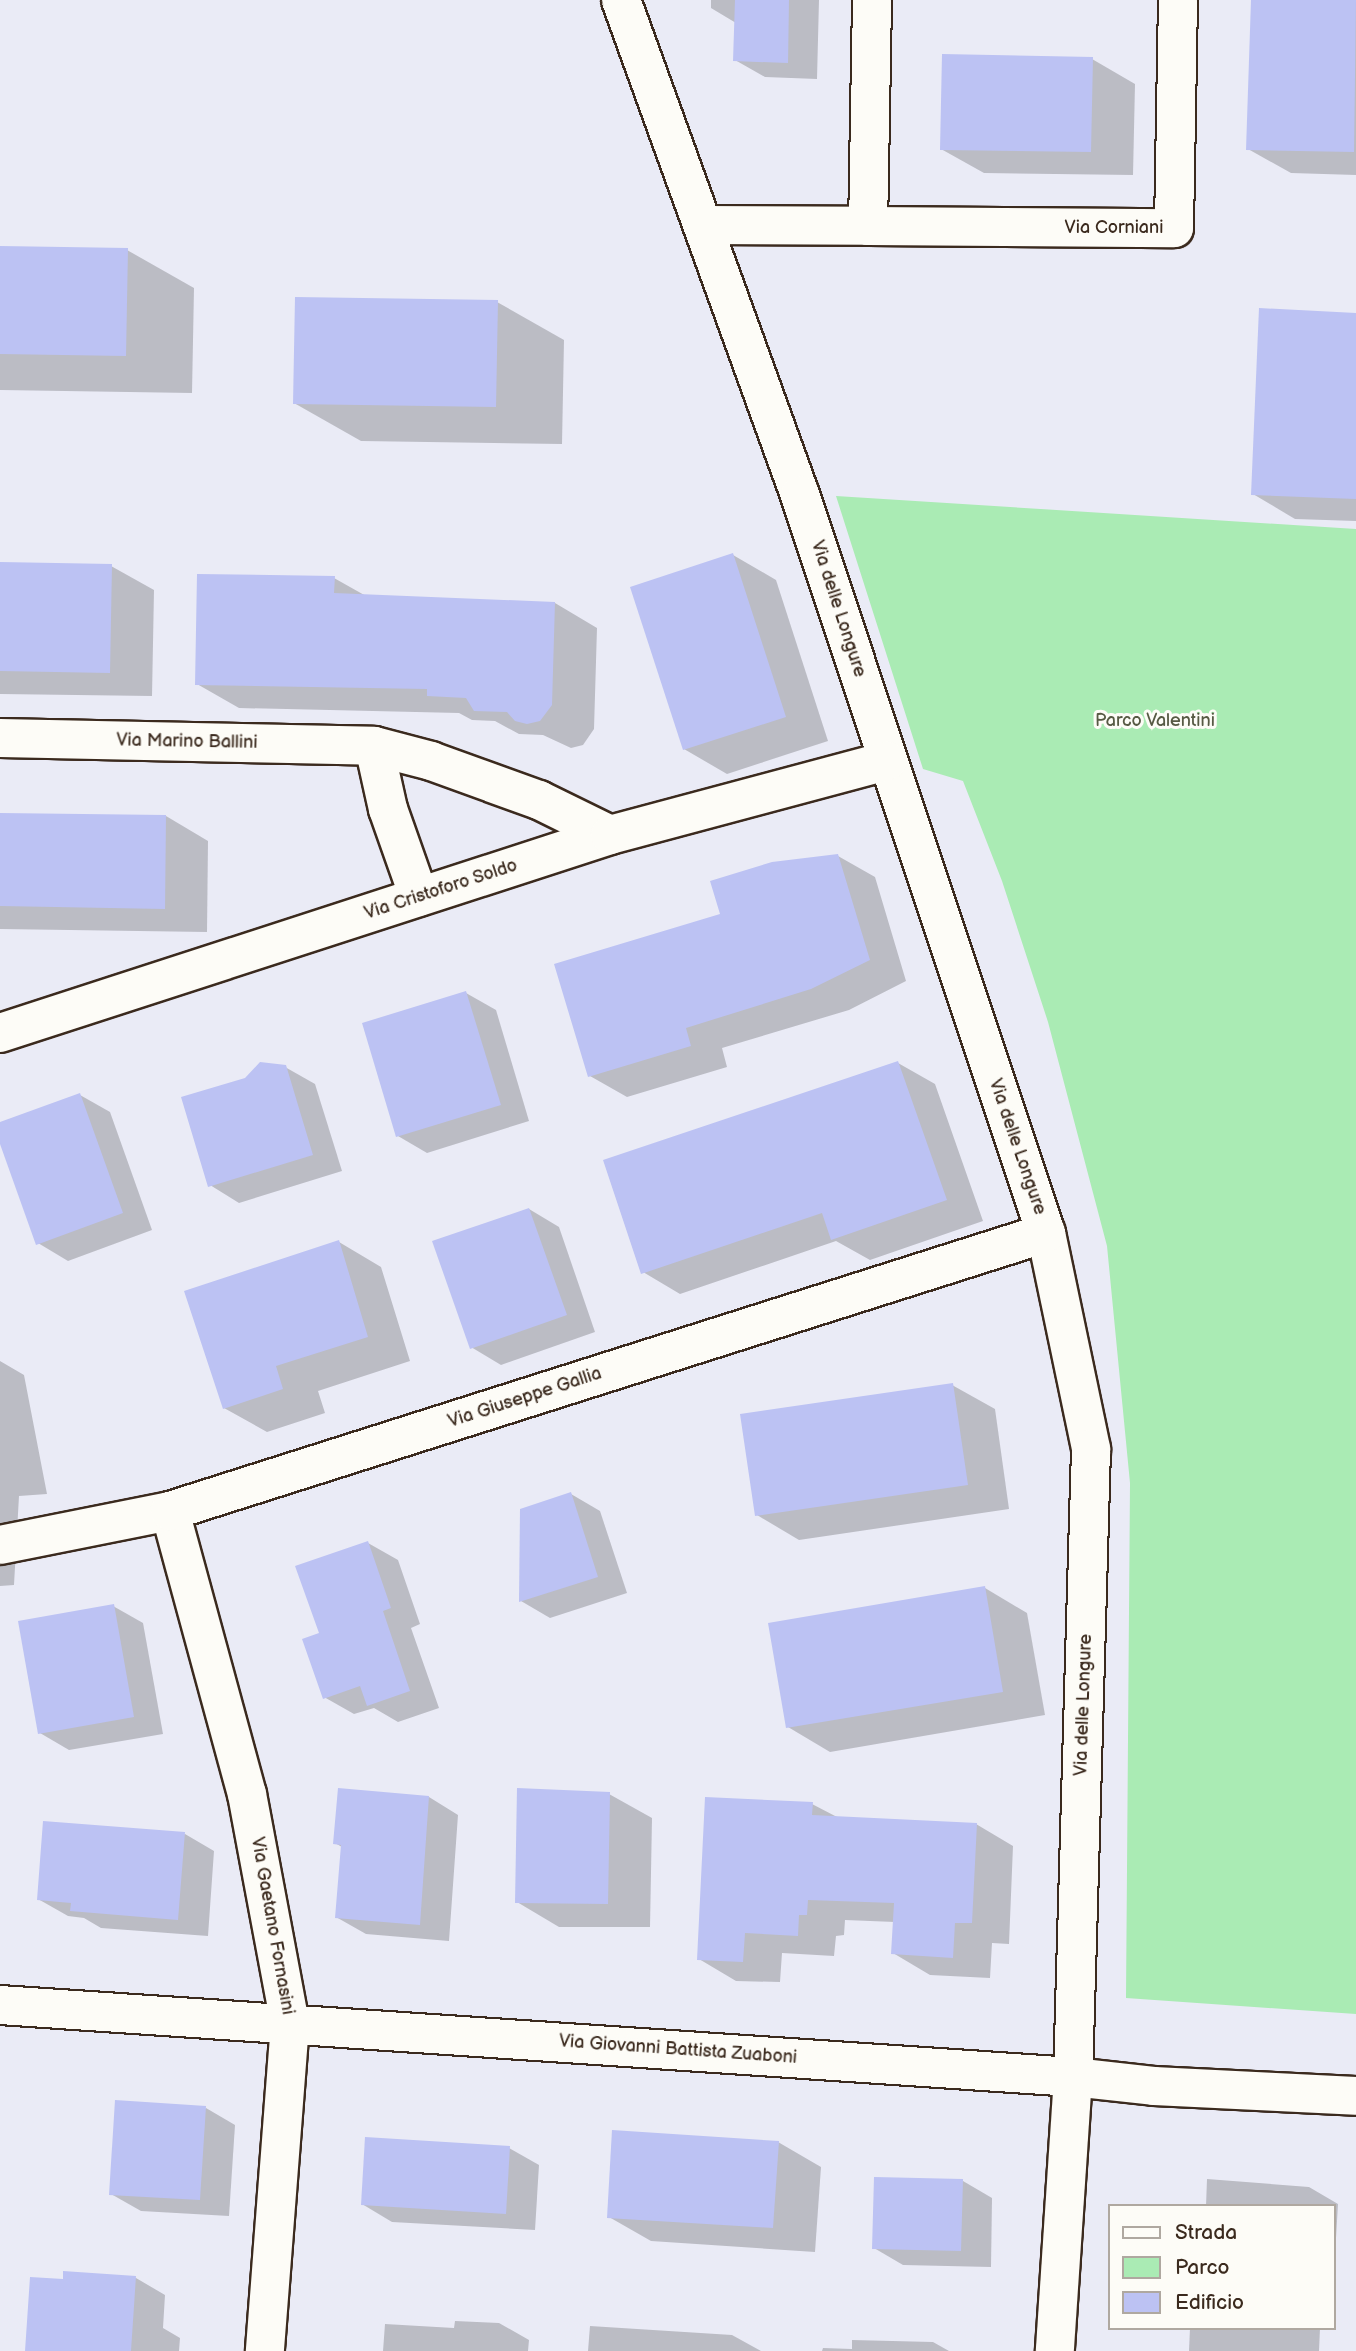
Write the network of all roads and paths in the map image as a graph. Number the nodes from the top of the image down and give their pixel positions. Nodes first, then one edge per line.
1 (621, 0) edge
2 (872, 0) edge
3 (1178, 0) edge
4 (703, 225) junction
5 (868, 226) junction
6 (0, 738) edge
7 (374, 746) junction
8 (887, 761) junction
9 (610, 835) junction
10 (419, 897) junction
11 (0, 1033) edge
12 (1046, 1233) junction
13 (170, 1511) junction
14 (0, 1545) edge
15 (0, 2005) edge
16 (289, 2024) junction
17 (1073, 2077) junction
18 (1356, 2096) edge
19 (265, 2351) edge
20 (1055, 2351) edge

1 - 4 street, Via delle Longure
2 - 5 street
3 - 5 street, Via Corniani
4 - 5 street, Via Corniani
4 - 8 street, Via delle Longure
6 - 7 street, Via Marino Ballini
7 - 9 street, Via Marino Ballini
7 - 10 street
8 - 9 street, Via Cristoforo Soldo
8 - 12 street, Via delle Longure
9 - 10 street, Via Cristoforo Soldo
10 - 11 street, Via Cristoforo Soldo
12 - 13 street, Via Giuseppe Gallia
12 - 17 street, Via delle Longure
13 - 14 street, Via Giuseppe Gallia
13 - 16 street, Via Gaetano Fornasini
15 - 16 street, Via Giovanni Battista Zuaboni
16 - 17 street, Via Giovanni Battista Zuaboni
16 - 19 street, Via Gaetano Fornasini
17 - 18 street, Via Giovanni Battista Zuaboni
17 - 20 street, Via delle Longure

